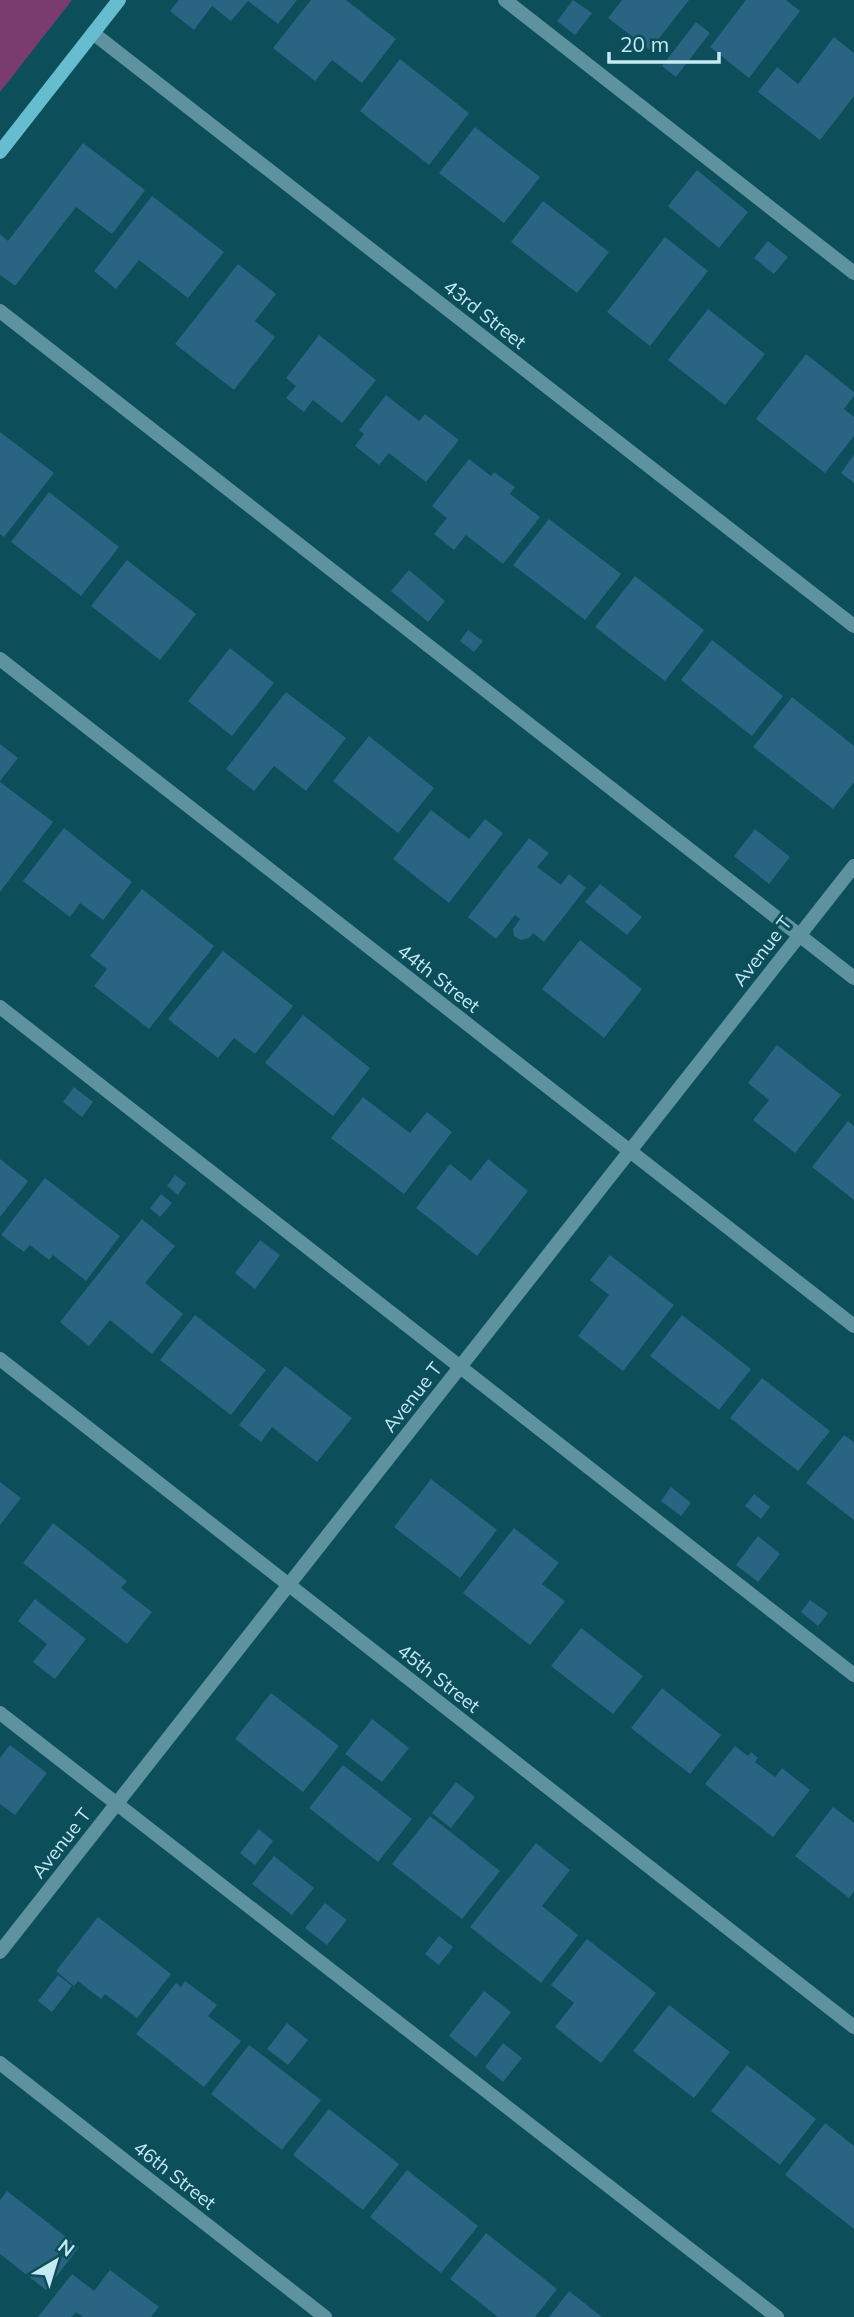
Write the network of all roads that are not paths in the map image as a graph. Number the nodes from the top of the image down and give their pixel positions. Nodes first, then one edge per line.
1 (119, 0) edge
2 (505, 0) edge
3 (93, 33) junction
4 (0, 152) edge
5 (854, 273) edge
6 (0, 311) edge
7 (854, 625) edge
8 (0, 659) edge
9 (854, 866) edge
10 (800, 935) junction
11 (854, 978) edge
12 (0, 1007) edge
13 (630, 1152) junction
14 (854, 1326) edge
15 (0, 1359) edge
16 (460, 1367) junction
17 (289, 1585) junction
18 (854, 1675) edge
19 (0, 1713) edge
20 (116, 1804) junction
21 (0, 1952) edge
22 (854, 2027) edge
23 (0, 2063) edge
24 (326, 2317) edge
25 (778, 2317) edge

1 - 3 street
2 - 5 street
3 - 4 street
3 - 7 street, 43rd Street
6 - 10 street
8 - 13 street, 44th Street
9 - 10 street, Avenue T
10 - 11 street
10 - 13 street, Avenue T
12 - 16 street
13 - 14 street, 44th Street
13 - 16 street, Avenue T
15 - 17 street, 45th Street
16 - 17 street, Avenue T
16 - 18 street
17 - 20 street, Avenue T
17 - 22 street, 45th Street
19 - 20 street
20 - 21 street, Avenue T
20 - 25 street
23 - 24 street, 46th Street

